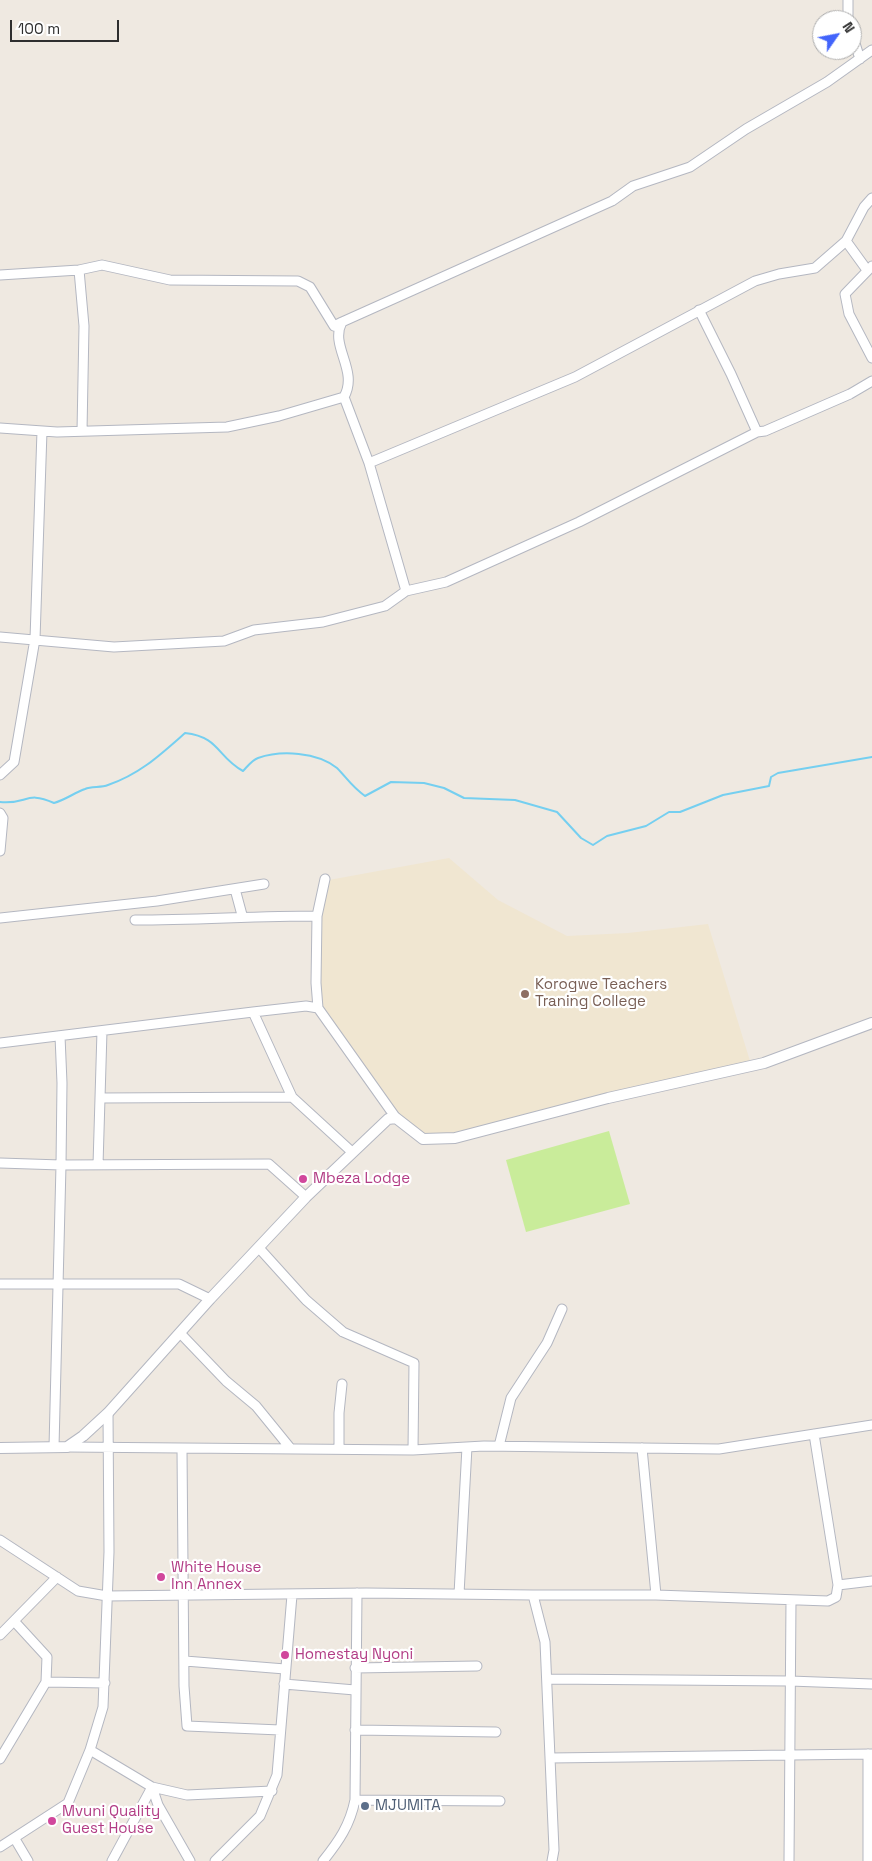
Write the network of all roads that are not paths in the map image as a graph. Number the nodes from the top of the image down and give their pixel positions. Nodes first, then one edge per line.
1 (859, 60) edge
2 (872, 198) edge
3 (846, 241) junction
4 (869, 268) edge
5 (79, 270) junction
6 (0, 275) edge
7 (698, 310) junction
8 (342, 322) junction
9 (872, 358) edge
10 (872, 381) edge
11 (344, 398) junction
12 (0, 428) edge
13 (42, 431) junction
14 (82, 431) junction
15 (757, 432) junction
16 (369, 463) junction
17 (406, 591) junction
18 (0, 637) edge
19 (35, 639) junction
20 (0, 775) edge
21 (0, 813) edge
22 (0, 851) edge
23 (325, 879) dead end
24 (264, 884) dead end
25 (235, 889) junction
26 (242, 915) junction
27 (317, 916) junction
28 (0, 918) edge
29 (136, 920) dead end
30 (318, 1008) junction
31 (253, 1012) junction
32 (872, 1023) edge
33 (102, 1031) junction
34 (60, 1036) junction
35 (0, 1043) edge
36 (292, 1097) junction
37 (101, 1098) junction
38 (396, 1118) junction
39 (352, 1152) junction
40 (0, 1163) edge
41 (61, 1165) junction
42 (98, 1165) junction
43 (306, 1197) junction
44 (258, 1248) junction
45 (0, 1284) edge
46 (57, 1284) junction
47 (210, 1299) junction
48 (562, 1309) dead end
49 (180, 1333) junction
50 (342, 1384) dead end
51 (108, 1413) junction
52 (872, 1425) edge
53 (814, 1434) junction
54 (499, 1446) junction
55 (54, 1447) junction
56 (67, 1447) junction
57 (108, 1447) junction
58 (468, 1447) junction
59 (0, 1448) edge
60 (642, 1448) junction
61 (182, 1449) junction
62 (291, 1449) junction
63 (339, 1449) junction
64 (413, 1450) junction
65 (0, 1540) edge
66 (57, 1577) junction
67 (872, 1581) edge
68 (838, 1585) junction
69 (357, 1593) junction
70 (459, 1594) junction
71 (184, 1595) junction
72 (292, 1595) junction
73 (533, 1595) junction
74 (656, 1595) junction
75 (107, 1596) junction
76 (791, 1600) junction
77 (14, 1621) junction
78 (0, 1635) edge
79 (185, 1661) junction
80 (477, 1666) dead end
81 (355, 1668) junction
82 (285, 1669) junction
83 (547, 1679) junction
84 (790, 1680) junction
85 (46, 1682) junction
86 (104, 1683) junction
87 (284, 1684) junction
88 (872, 1684) edge
89 (355, 1690) junction
90 (280, 1730) junction
91 (356, 1730) junction
92 (496, 1732) dead end
93 (90, 1750) junction
94 (870, 1754) edge
95 (789, 1755) junction
96 (550, 1758) junction
97 (0, 1759) edge
98 (152, 1788) junction
99 (272, 1791) junction
100 (355, 1800) junction
101 (500, 1802) dead end
102 (15, 1839) junction
103 (0, 1847) edge
104 (28, 1861) edge
105 (112, 1861) edge
106 (190, 1861) edge
107 (216, 1861) edge
108 (323, 1861) edge
109 (552, 1861) edge
110 (789, 1861) edge
111 (868, 1861) edge

1 - 8 street
2 - 3 street
3 - 4 street
3 - 7 street
4 - 9 street
5 - 6 street
5 - 8 street
5 - 14 street
7 - 15 street
7 - 16 street
8 - 11 street
10 - 15 street
11 - 14 street
11 - 16 street
12 - 13 street
13 - 14 street
13 - 19 street
15 - 17 street
16 - 17 street
17 - 19 street
18 - 19 street
19 - 20 street
21 - 22 street
23 - 27 street
24 - 25 street
25 - 26 street
25 - 28 street
26 - 27 street
26 - 29 street
27 - 30 street
30 - 31 street
30 - 38 street
31 - 33 street
31 - 36 street
32 - 38 street
33 - 34 street
33 - 37 street
34 - 35 street
34 - 41 street
36 - 37 street
36 - 39 street
37 - 42 street
38 - 39 street
39 - 43 street
40 - 41 street
41 - 42 street
41 - 46 street
42 - 43 street
43 - 44 street
44 - 47 street
44 - 64 street
45 - 46 street
46 - 47 street
46 - 55 street
47 - 49 street
48 - 54 street
49 - 51 street
49 - 62 street
50 - 63 street
51 - 56 street
51 - 57 street
52 - 53 street
53 - 60 street
53 - 68 street
54 - 58 street
54 - 60 street
55 - 56 street
55 - 59 street
56 - 57 street
57 - 61 street
57 - 75 street
58 - 64 street
58 - 70 street
60 - 74 street
61 - 62 street
61 - 71 street
62 - 63 street
63 - 64 street
65 - 66 street
66 - 75 street
66 - 77 street
67 - 68 street
68 - 76 street
69 - 70 street
69 - 72 street
69 - 81 street
70 - 73 street
71 - 72 street
71 - 75 street
71 - 79 street
72 - 82 street
73 - 74 street
73 - 83 street
74 - 76 street
75 - 86 street
76 - 84 street
77 - 78 street
77 - 85 street
79 - 82 street
79 - 90 street
80 - 81 street
81 - 89 street
82 - 87 street
83 - 84 street
83 - 96 street
84 - 88 street
84 - 95 street
85 - 86 street
85 - 97 street
86 - 93 street
87 - 89 street
87 - 90 street
89 - 91 street
90 - 99 street
91 - 92 street
91 - 100 street
93 - 98 street
93 - 102 street
94 - 95 street
94 - 111 street
95 - 96 street
95 - 110 street
96 - 109 street
98 - 99 street
98 - 105 street
98 - 106 street
99 - 107 street
100 - 101 street
100 - 108 street
102 - 103 street
102 - 104 street

